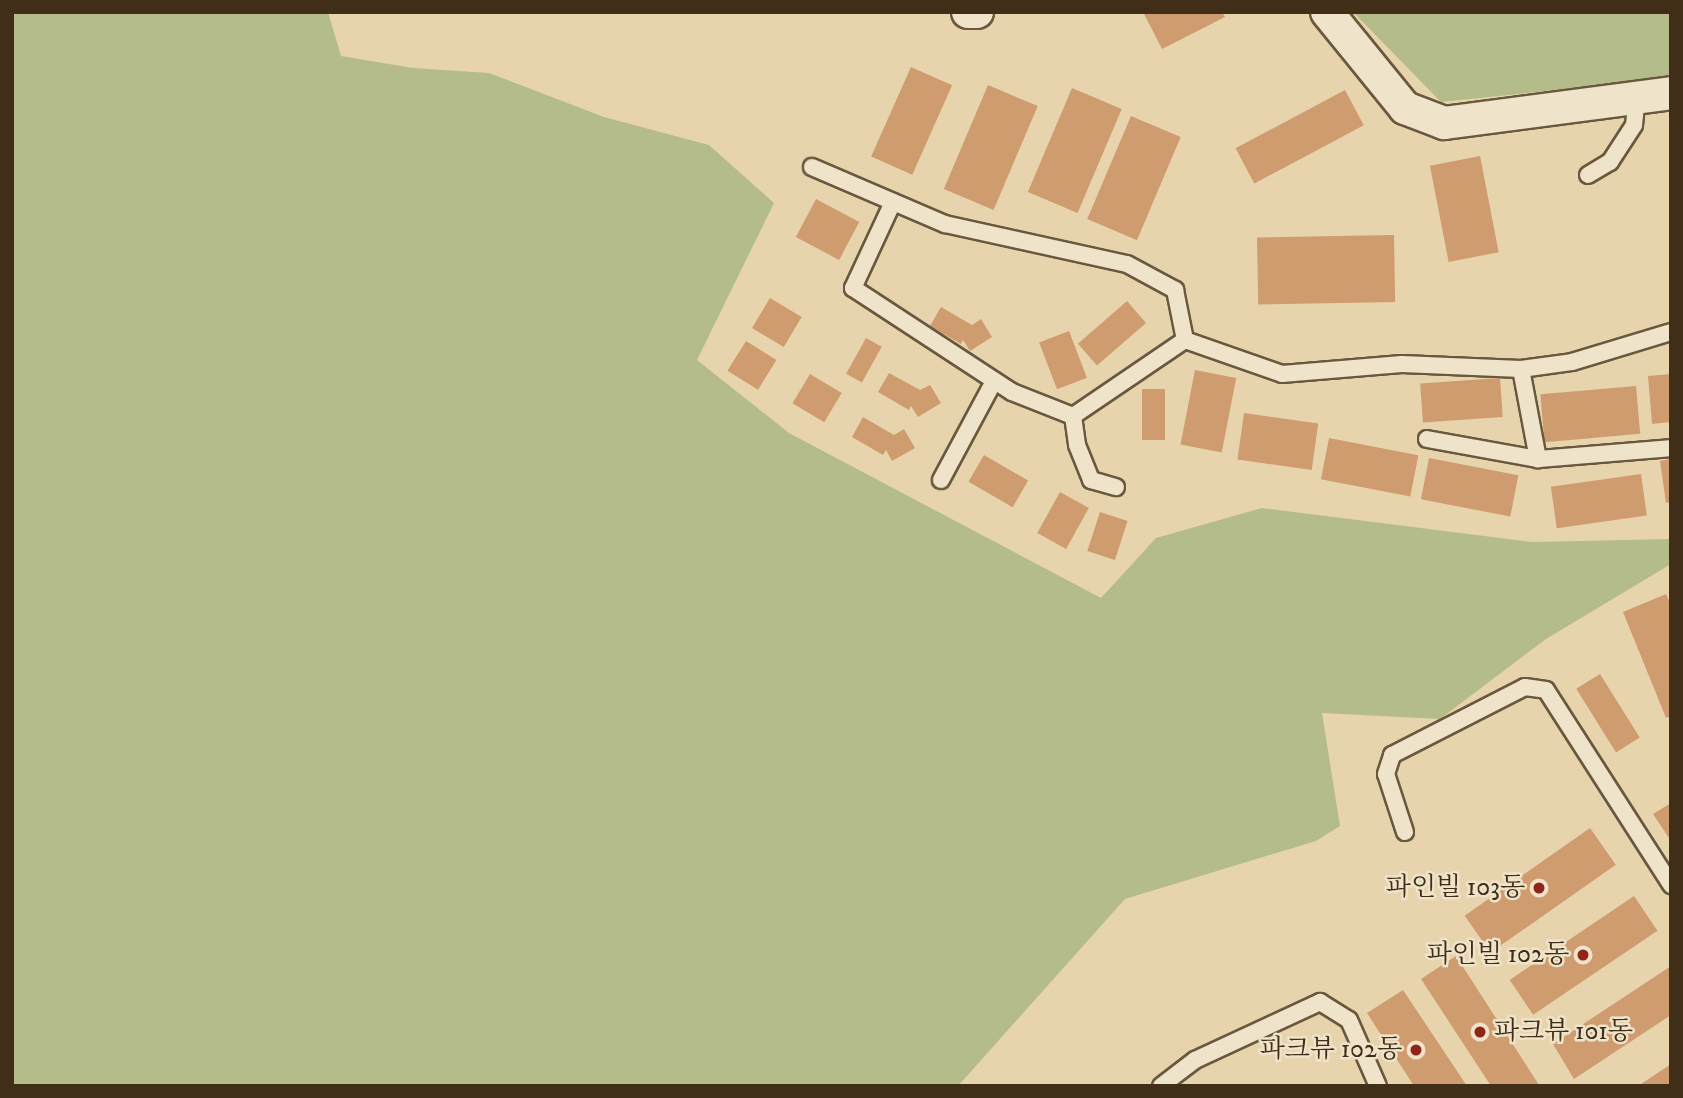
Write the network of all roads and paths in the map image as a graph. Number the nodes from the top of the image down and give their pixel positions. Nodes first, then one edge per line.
1 (968, 12) edge
2 (977, 12) edge
3 (1326, 12) edge
4 (1671, 93) edge
5 (1637, 98) junction
6 (812, 167) dead end
7 (1588, 175) dead end
8 (893, 202) junction
9 (1671, 332) edge
10 (1185, 340) junction
11 (1521, 369) junction
12 (994, 381) junction
13 (1073, 416) junction
14 (1427, 439) dead end
15 (1671, 448) edge
16 (1538, 459) junction
17 (941, 480) dead end
18 (1116, 488) dead end
19 (1405, 832) dead end
20 (1671, 886) edge
21 (1161, 1086) edge
22 (1378, 1086) edge

1 - 2 street
3 - 5 street
4 - 5 street
5 - 7 lane
6 - 8 lane
8 - 10 lane
8 - 12 lane
9 - 11 lane
10 - 11 lane
10 - 13 lane
11 - 16 lane
12 - 13 lane
12 - 17 lane
13 - 18 lane
14 - 16 lane
15 - 16 lane
19 - 20 lane
21 - 22 lane

